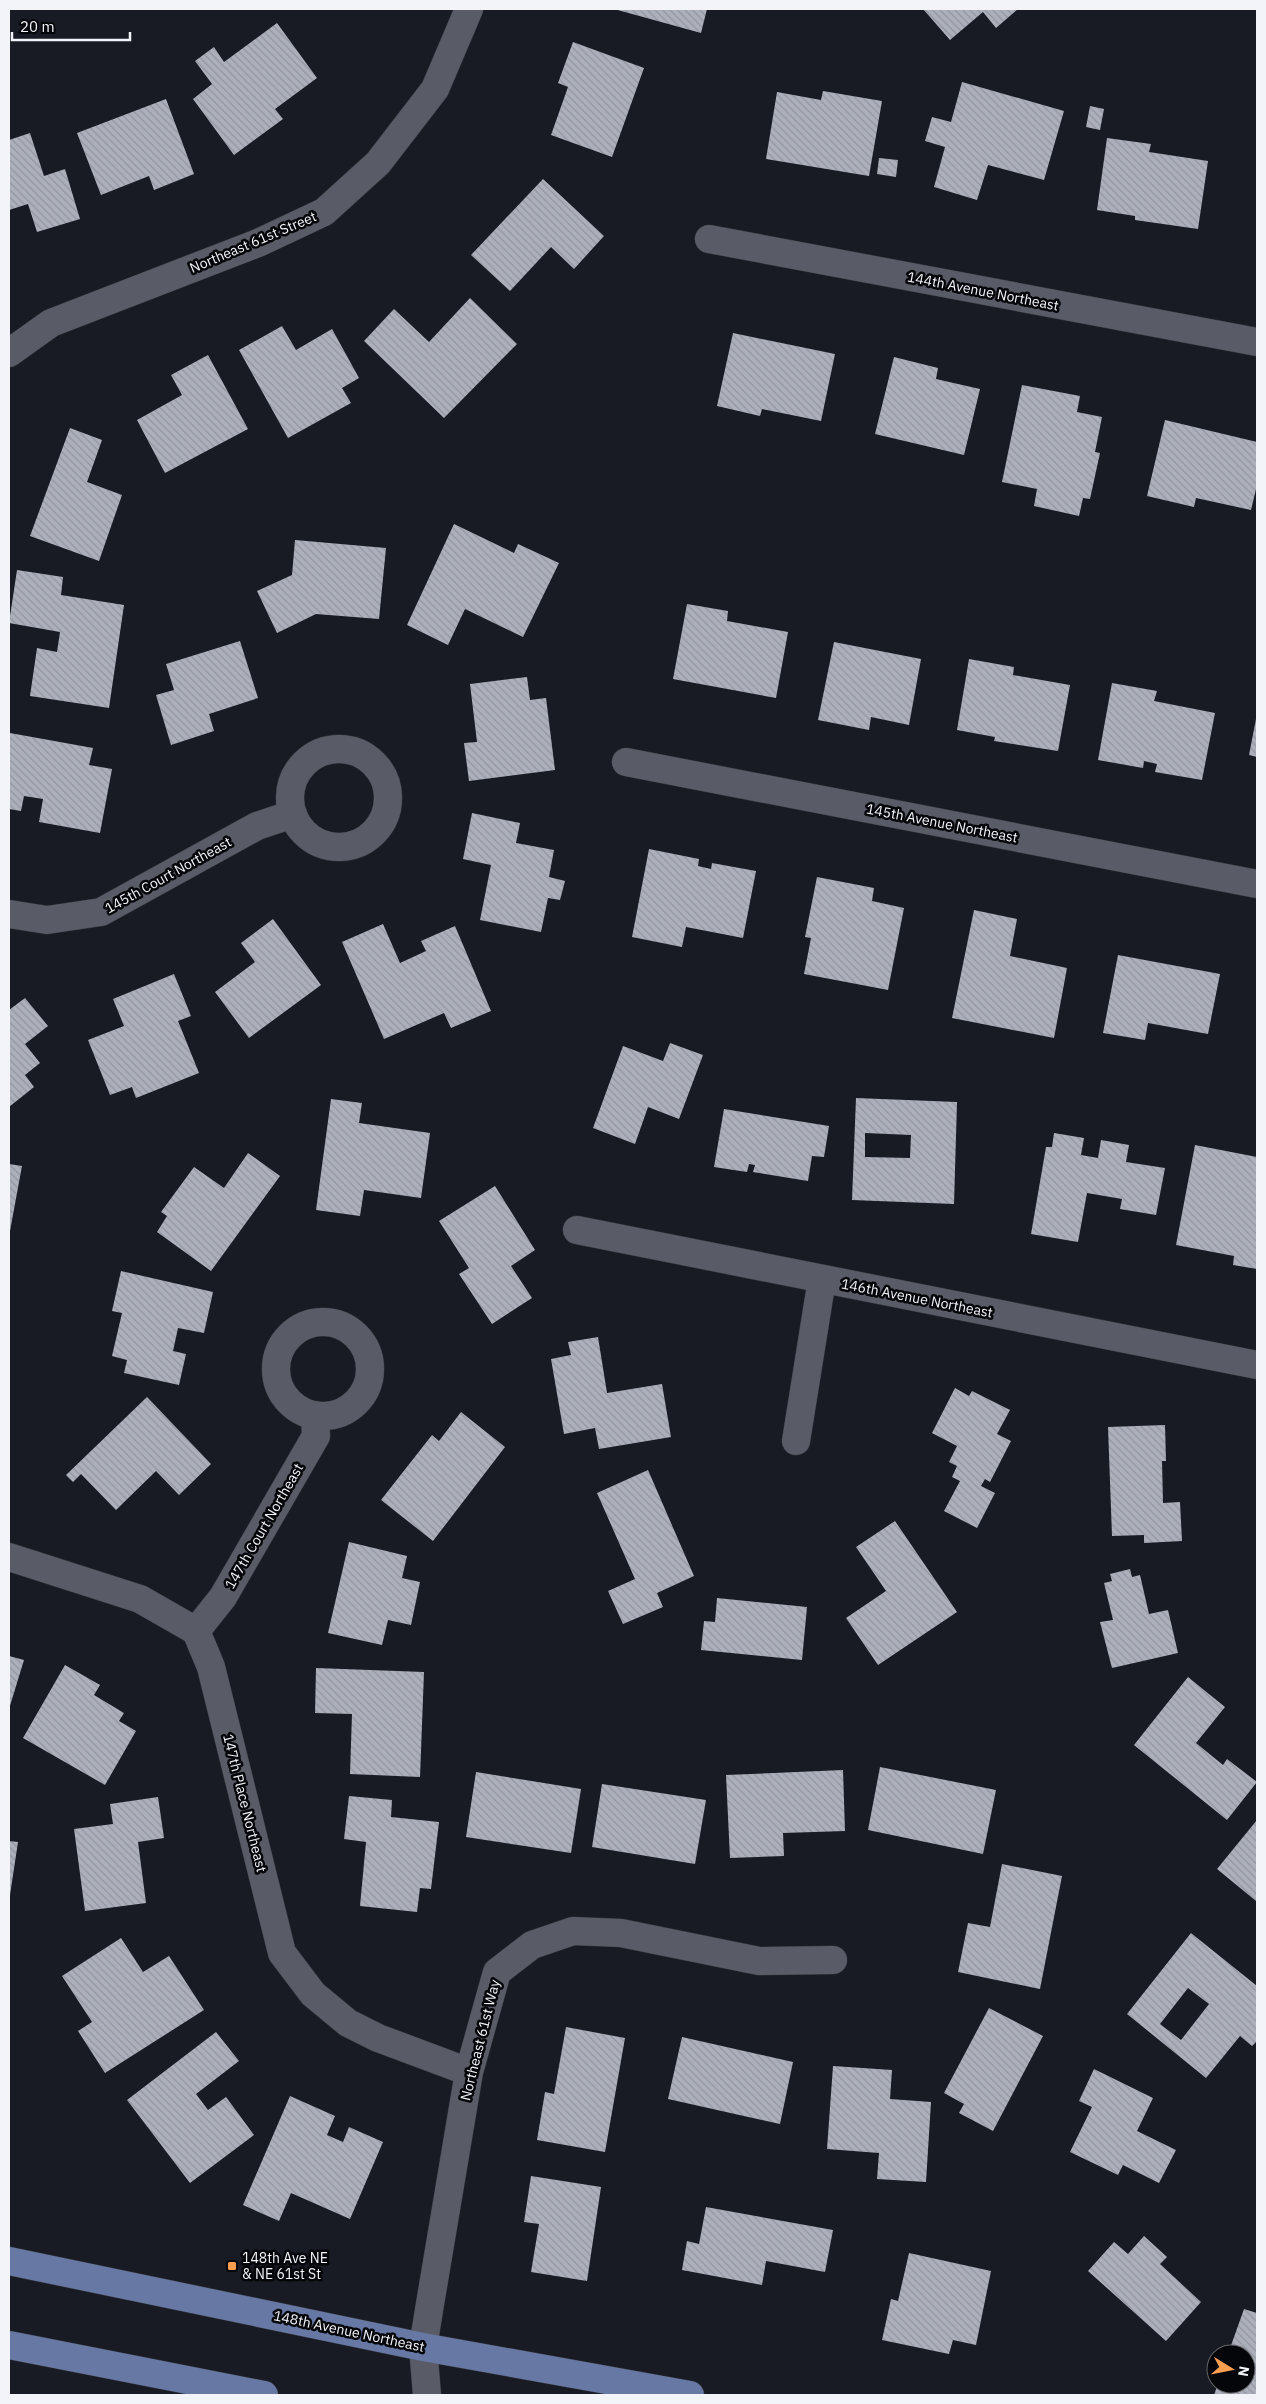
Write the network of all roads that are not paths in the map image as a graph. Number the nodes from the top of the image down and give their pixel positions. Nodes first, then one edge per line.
1 (469, 9) edge
2 (709, 239) dead end
3 (1257, 342) edge
4 (9, 354) edge
5 (626, 762) dead end
6 (293, 814) dead end
7 (1257, 884) edge
8 (9, 914) edge
9 (577, 1230) dead end
10 (822, 1279) junction
11 (1257, 1365) edge
12 (315, 1415) dead end
13 (796, 1441) dead end
14 (9, 1557) edge
15 (196, 1631) junction
16 (833, 1960) dead end
17 (469, 2072) junction
18 (9, 2261) edge
19 (9, 2346) edge
20 (423, 2347) junction
21 (264, 2395) edge
22 (427, 2395) edge
23 (690, 2395) edge

1 - 4 street, Northeast 61st Street
2 - 3 street, 144th Avenue Northeast
5 - 7 street, 145th Avenue Northeast
6 - 8 street, 145th Court Northeast
9 - 10 street, 146th Avenue Northeast
10 - 11 street, 146th Avenue Northeast
10 - 13 street
12 - 15 street, 147th Court Northeast
14 - 15 street
15 - 17 street, 147th Place Northeast
16 - 17 street, Northeast 61st Way
17 - 20 street, Northeast 61st Way
18 - 20 main road, 148th Avenue Northeast
19 - 21 main road
20 - 22 street, Northeast 61st Way
20 - 23 main road, 148th Avenue Northeast

